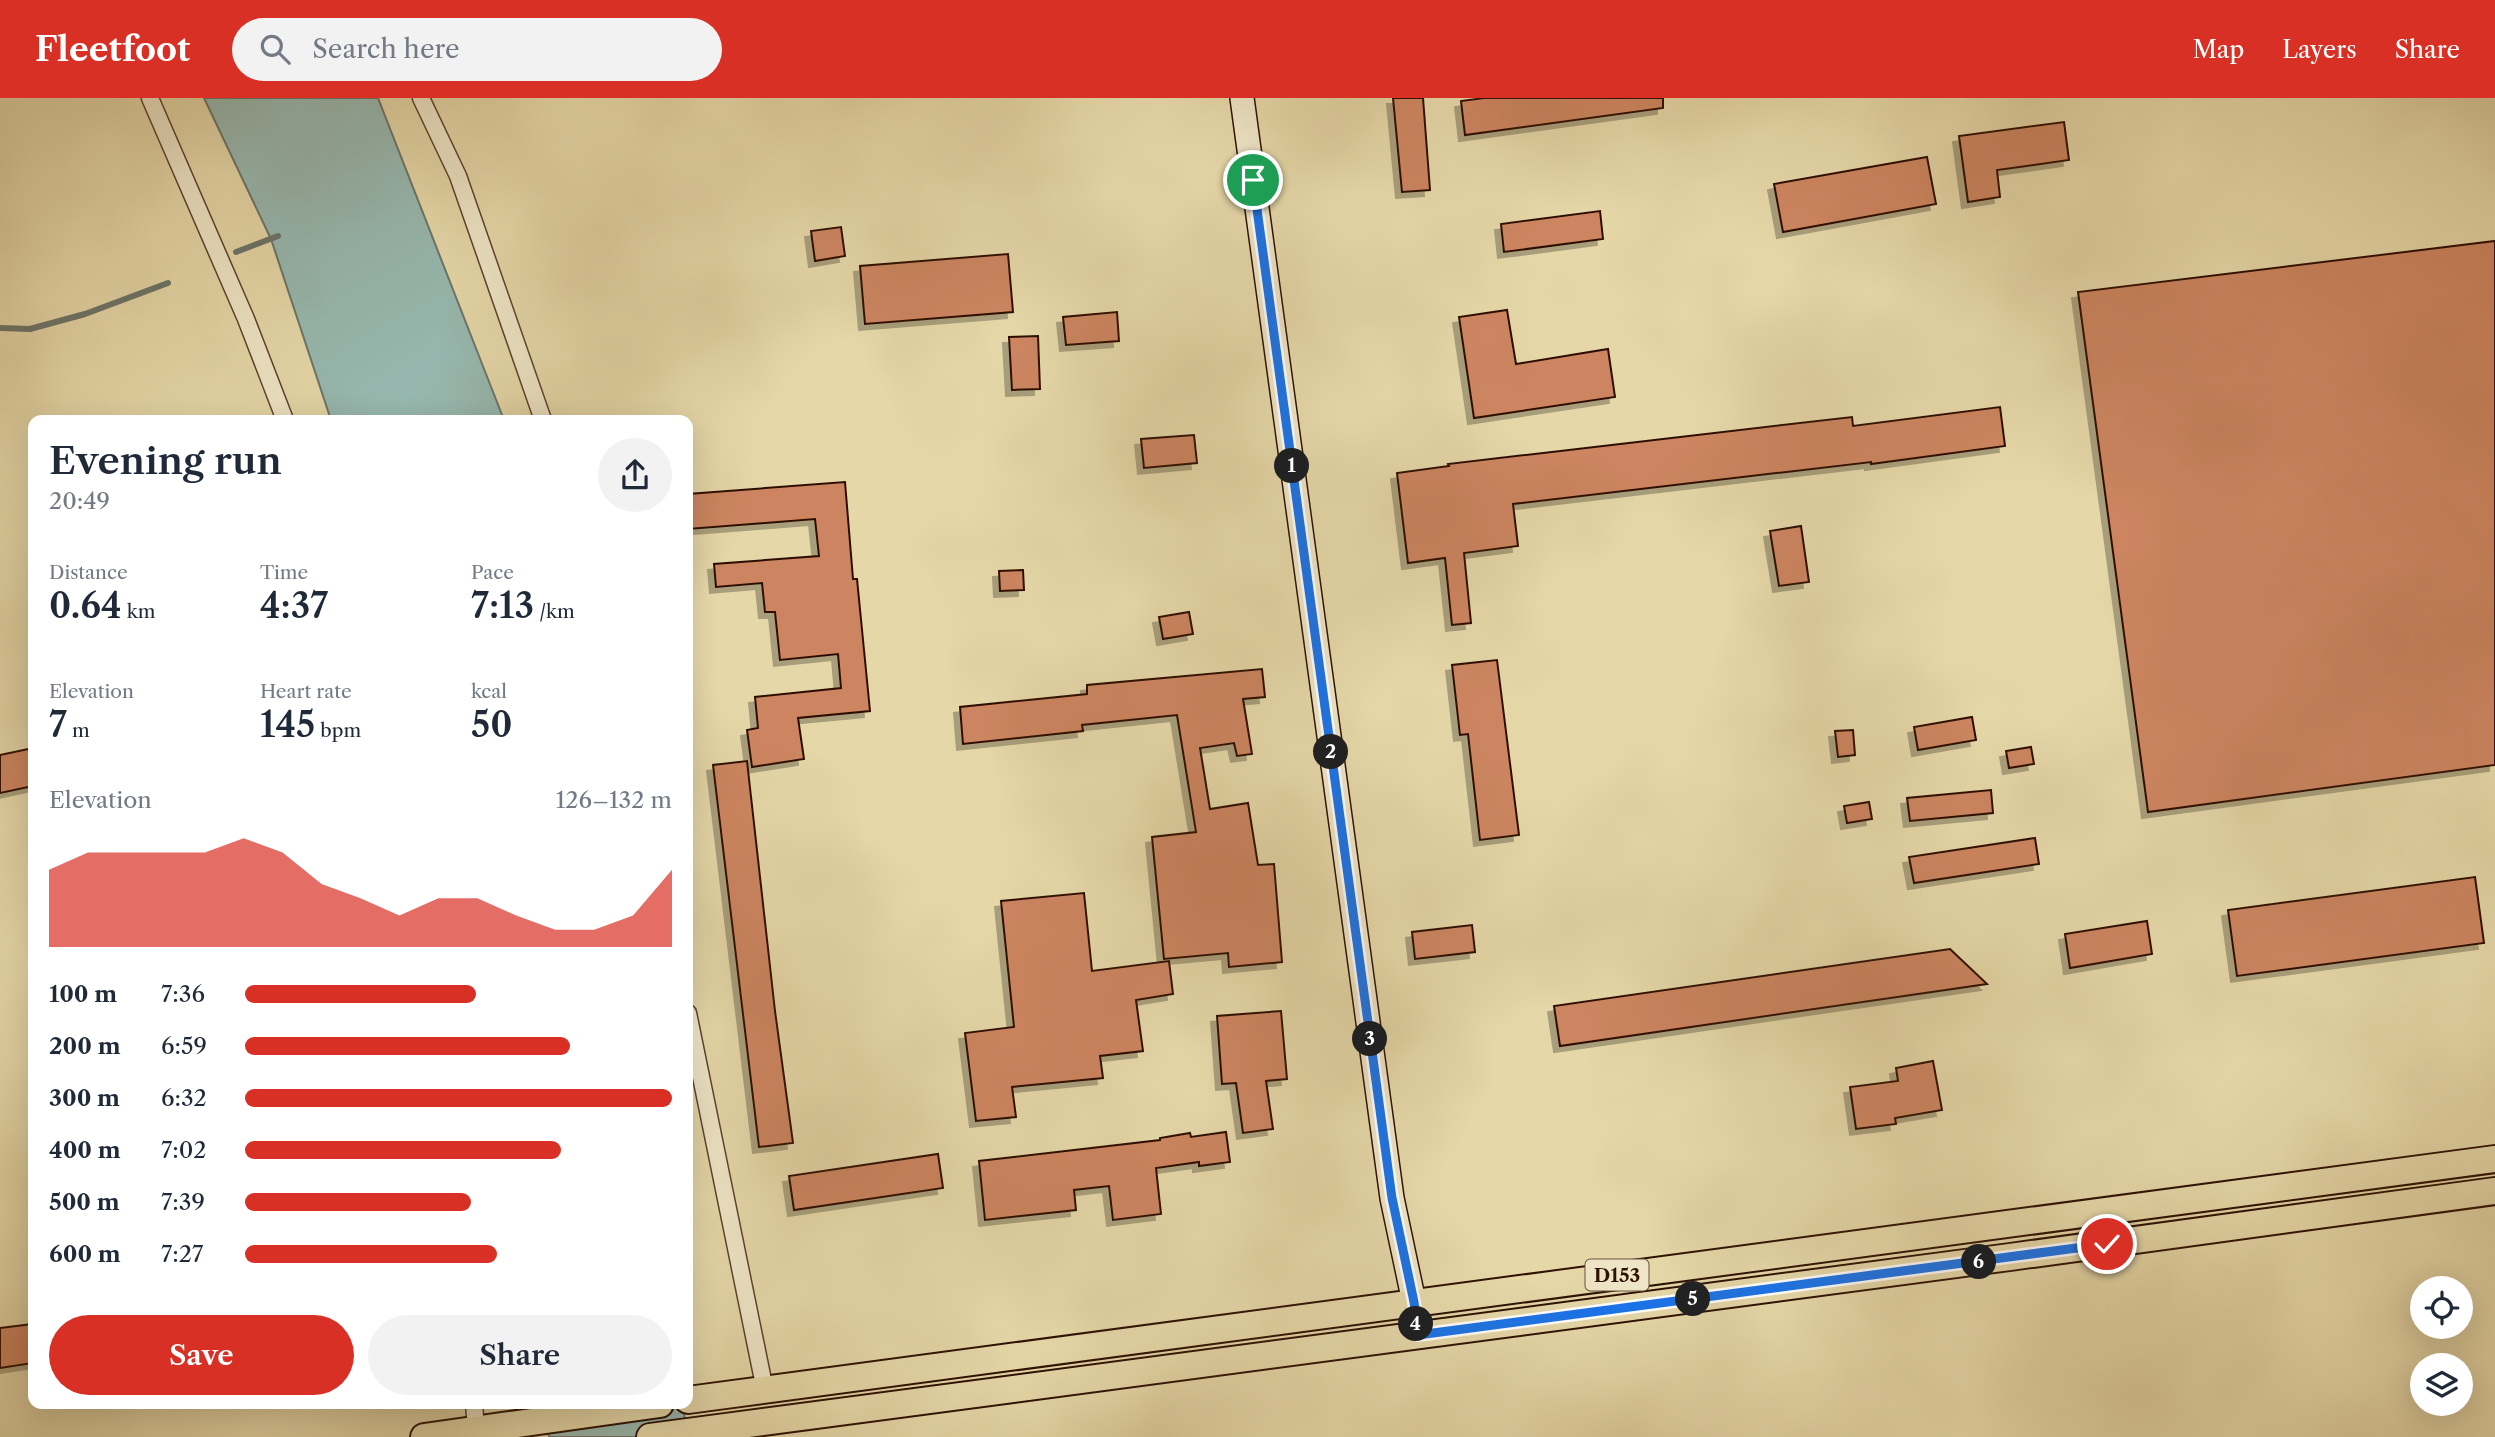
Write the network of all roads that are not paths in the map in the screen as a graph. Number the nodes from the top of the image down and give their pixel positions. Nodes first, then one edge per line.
1 (150, 98) edge
2 (421, 98) edge
3 (1242, 98) edge
4 (283, 415) edge
5 (541, 415) edge
6 (693, 1043) edge
7 (2495, 1159) edge
8 (2495, 1191) edge
9 (1414, 1302) junction
10 (1418, 1335) junction
11 (752, 1391) junction
12 (693, 1399) edge
13 (622, 1409) edge
14 (475, 1416) edge
15 (754, 1428) edge
16 (424, 1437) edge
17 (650, 1437) edge

1 - 4 street
2 - 5 street
3 - 9 main road
6 - 11 street
7 - 9 main road, D153
8 - 10 main road, D153
9 - 10 main road
9 - 11 main road, D153
10 - 15 main road, D153
11 - 12 main road, D153
13 - 14 main road
14 - 16 main road
15 - 17 main road, D153

